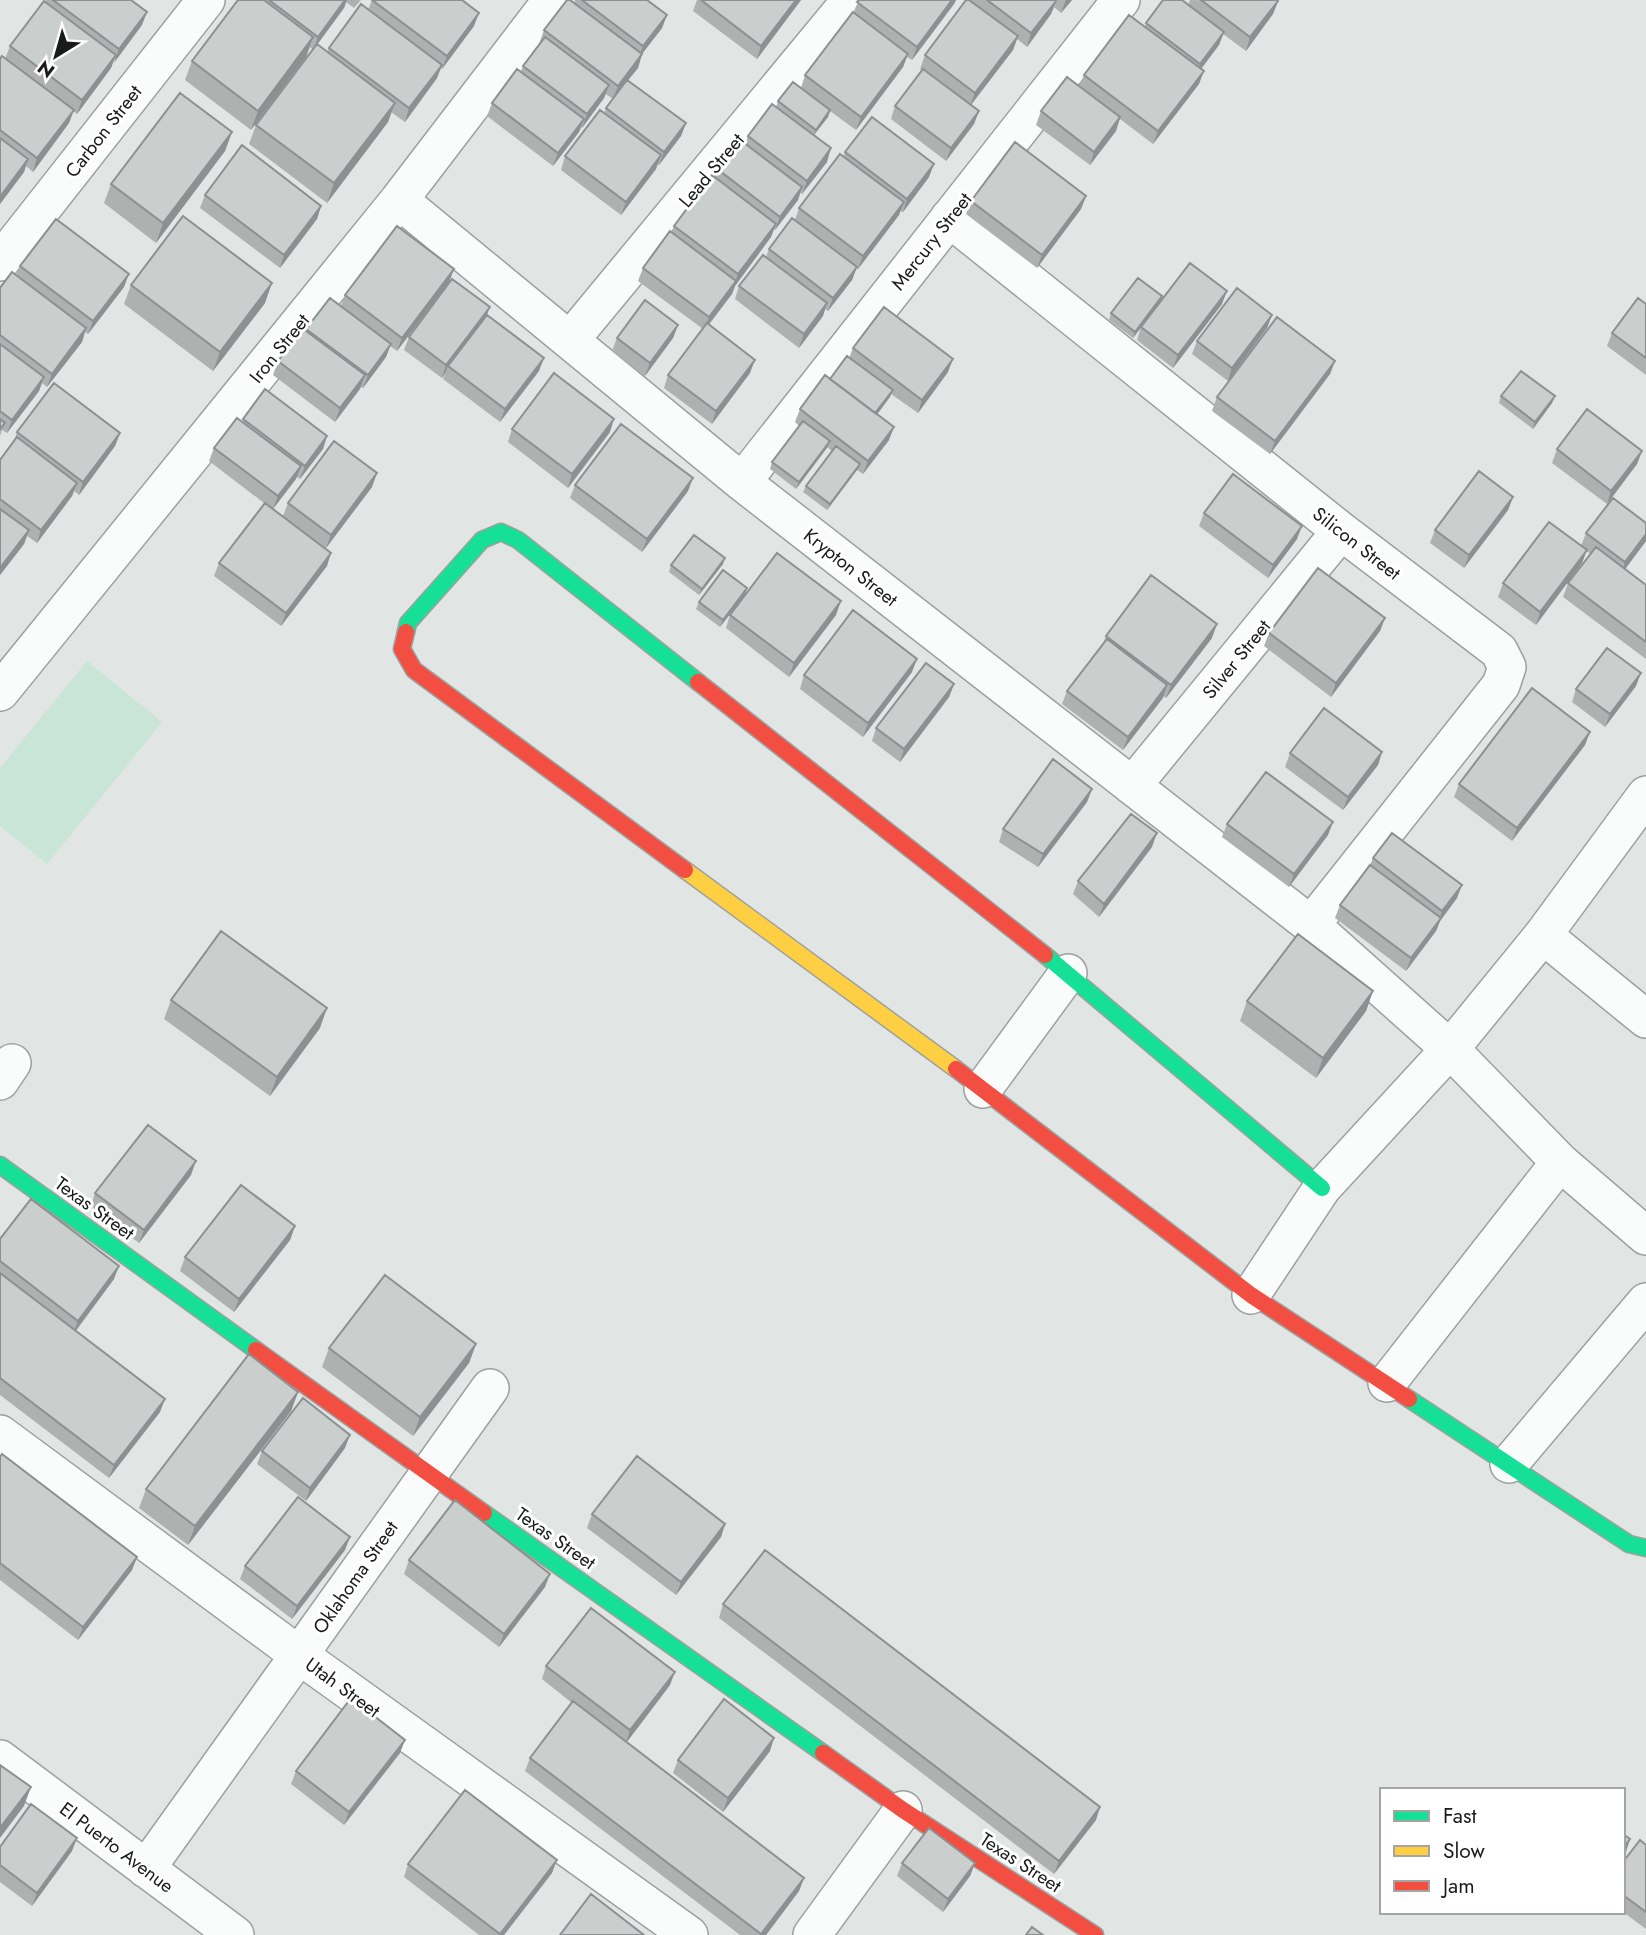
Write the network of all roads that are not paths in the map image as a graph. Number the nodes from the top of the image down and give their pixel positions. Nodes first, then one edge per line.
1 (206, 0) edge
2 (552, 0) edge
3 (851, 0) edge
4 (1121, 0) edge
5 (399, 200) junction
6 (949, 218) junction
7 (0, 262) edge
8 (571, 339) junction
9 (742, 482) junction
10 (1341, 531) junction
11 (0, 692) edge
12 (1132, 786) junction
13 (1641, 813) edge
14 (1311, 925) junction
15 (1543, 934) junction
16 (1068, 973) junction
17 (1646, 1019) edge
18 (1450, 1049) junction
19 (983, 1089) junction
20 (1560, 1162) junction
21 (0, 1166) edge
22 (1322, 1188) junction
23 (1646, 1236) edge
24 (1251, 1295) junction
25 (1646, 1302) edge
26 (1387, 1383) junction
27 (490, 1388) dead end
28 (0, 1434) edge
29 (1509, 1464) junction
30 (428, 1473) junction
31 (1646, 1548) edge
32 (299, 1655) junction
33 (0, 1759) edge
34 (903, 1810) junction
35 (146, 1869) junction
36 (235, 1935) edge
37 (690, 1935) edge
38 (812, 1935) edge
39 (1094, 1935) edge

1 - 7 street, Carbon Street
2 - 5 street, Iron Street
3 - 8 street, Lead Street
4 - 6 street, Mercury Street
5 - 8 street, Krypton Street
5 - 11 street, Iron Street
6 - 9 street, Mercury Street
6 - 10 street, Silicon Street
8 - 9 street, Krypton Street
9 - 12 street, Krypton Street
10 - 12 street, Silver Street
10 - 14 street, Silicon Street
12 - 14 street, Krypton Street
13 - 15 street
14 - 18 street, Krypton Street
15 - 17 street
15 - 18 street
16 - 19 street
16 - 19 street
16 - 22 street
18 - 20 street, Krypton Street
18 - 22 street
19 - 24 street
20 - 23 street, Krypton Street
20 - 26 street
21 - 30 street, Texas Street
22 - 24 street
24 - 26 street
25 - 29 street
26 - 29 street
27 - 30 street, Oklahoma Street
28 - 32 street, Utah Street
29 - 31 street
30 - 32 street, Oklahoma Street
30 - 34 street, Texas Street
32 - 35 street, Oklahoma Street
32 - 37 street, Utah Street
33 - 35 street, El Puerto Avenue
34 - 38 street
34 - 39 street, Texas Street
35 - 36 street, El Puerto Avenue

